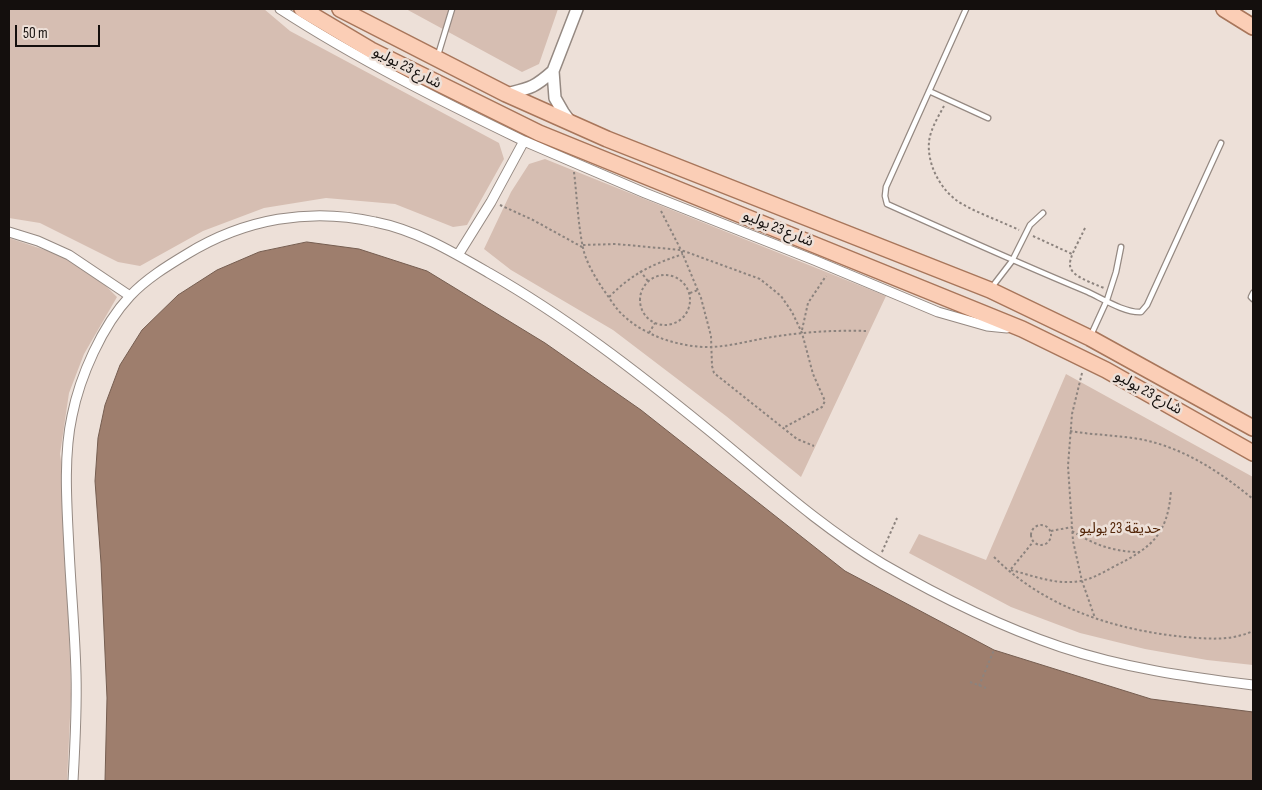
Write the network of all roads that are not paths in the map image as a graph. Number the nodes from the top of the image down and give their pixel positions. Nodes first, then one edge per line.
1 (280, 9) edge
2 (302, 9) edge
3 (340, 9) edge
4 (452, 9) edge
5 (576, 9) edge
6 (966, 9) edge
7 (1224, 9) edge
8 (1253, 27) edge
9 (437, 59) junction
10 (552, 71) junction
11 (929, 91) junction
12 (506, 94) junction
13 (988, 118) dead end
14 (571, 123) junction
15 (524, 141) junction
16 (1220, 143) dead end
17 (642, 174) junction
18 (636, 189) junction
19 (1043, 213) dead end
20 (9, 232) edge
21 (1121, 247) dead end
22 (458, 255) junction
23 (1012, 261) junction
24 (990, 290) junction
25 (1253, 293) edge
26 (130, 296) junction
27 (1253, 299) edge
28 (1107, 300) junction
29 (1022, 329) junction
30 (1090, 338) junction
31 (1083, 358) junction
32 (1253, 428) edge
33 (1253, 453) edge
34 (1253, 685) edge
35 (73, 781) edge

1 - 15 street
2 - 17 main road, شارع 23 يوليو
3 - 9 main road, شارع 23 يوليو
4 - 9 lane
5 - 10 street
6 - 11 lane
7 - 8 main road
9 - 12 main road, شارع 23 يوليو
10 - 12 street
10 - 14 street
11 - 13 lane
11 - 23 lane
12 - 14 main road, شارع 23 يوليو
14 - 24 main road, شارع 23 يوليو
15 - 18 street
15 - 22 street
16 - 28 lane
17 - 18 street
17 - 29 main road, شارع 23 يوليو
18 - 29 street
19 - 23 lane
20 - 26 street
21 - 28 lane
22 - 26 street
22 - 34 street
23 - 24 lane
23 - 28 lane
24 - 30 main road, شارع 23 يوليو
25 - 27 lane
26 - 35 street
28 - 30 lane
29 - 31 main road, شارع 23 يوليو
30 - 31 main road
30 - 32 main road, شارع 23 يوليو
31 - 33 main road, شارع 23 يوليو

